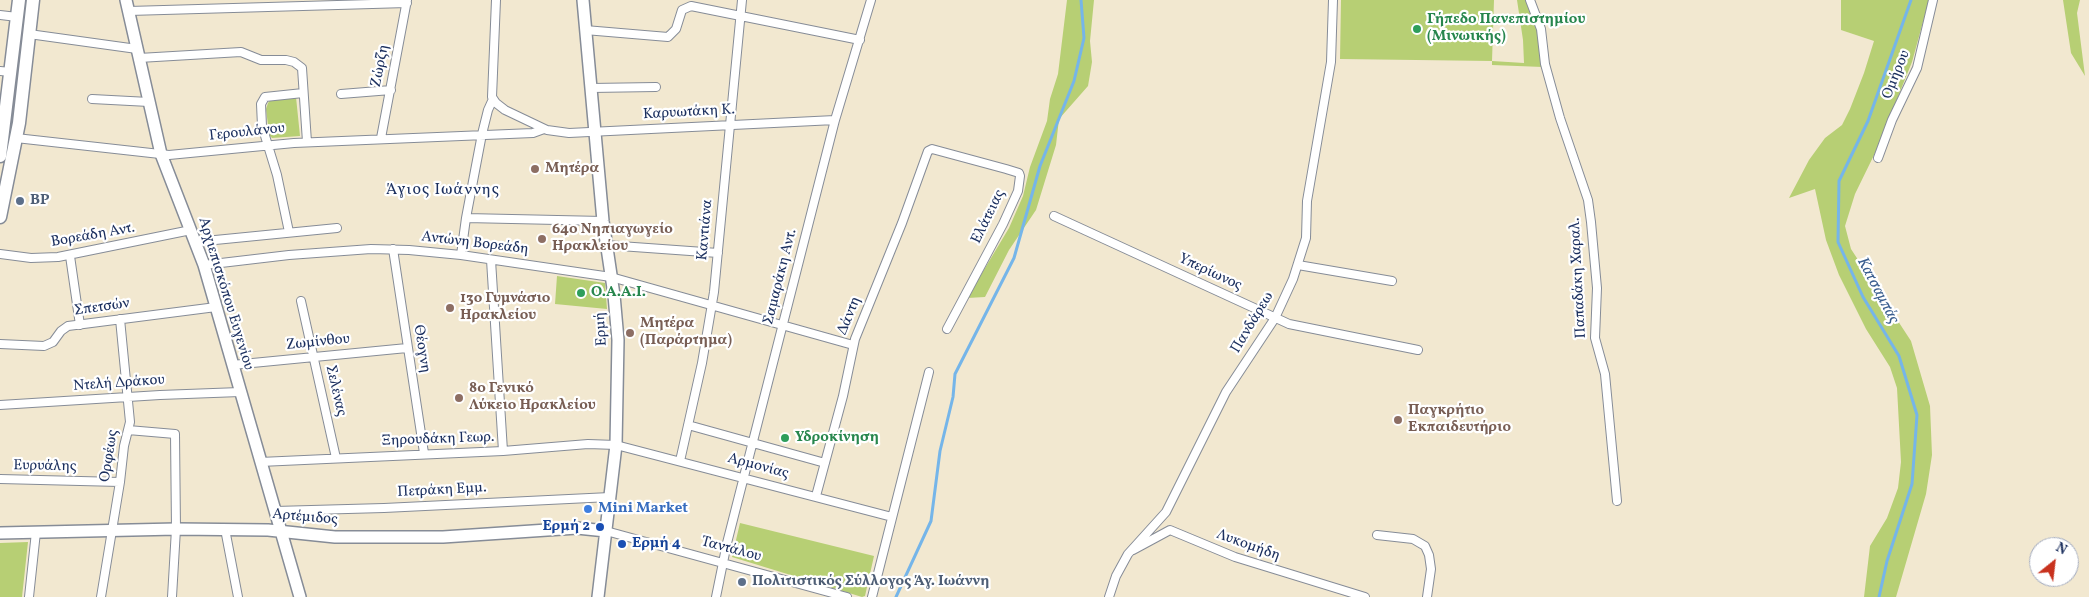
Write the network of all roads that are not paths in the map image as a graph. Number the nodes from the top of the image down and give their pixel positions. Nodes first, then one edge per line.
1 (19, 0) edge
2 (33, 0) edge
3 (496, 0) edge
4 (583, 0) edge
5 (742, 0) edge
6 (871, 0) edge
7 (1333, 0) edge
8 (1530, 0) edge
9 (1933, 0) edge
10 (407, 2) edge
11 (127, 6) edge
12 (0, 15) edge
13 (741, 15) junction
14 (17, 17) junction
15 (585, 30) junction
16 (29, 34) junction
17 (860, 40) junction
18 (138, 54) junction
19 (5, 72) edge
20 (656, 87) dead end
21 (591, 88) junction
22 (391, 90) junction
23 (303, 93) junction
24 (341, 94) dead end
25 (92, 99) dead end
26 (493, 99) junction
27 (149, 102) junction
28 (835, 120) junction
29 (730, 125) junction
30 (544, 129) junction
31 (595, 132) junction
32 (482, 134) junction
33 (6, 136) edge
34 (380, 138) junction
35 (307, 142) junction
36 (268, 145) junction
37 (928, 151) joint
38 (161, 154) junction
39 (0, 156) edge
40 (1878, 158) dead end
41 (1054, 216) dead end
42 (0, 217) edge
43 (466, 218) junction
44 (603, 221) junction
45 (337, 228) dead end
46 (191, 230) junction
47 (289, 232) junction
48 (195, 242) junction
49 (606, 245) junction
50 (393, 249) junction
51 (718, 253) junction
52 (0, 254) edge
53 (461, 255) junction
54 (70, 256) junction
55 (491, 260) junction
56 (204, 265) junction
57 (1298, 265) junction
58 (611, 277) junction
59 (1392, 281) dead end
60 (301, 301) dead end
61 (712, 305) junction
62 (216, 307) junction
63 (1275, 318) junction
64 (120, 319) junction
65 (80, 325) junction
66 (783, 325) junction
67 (947, 329) dead end
68 (0, 344) edge
69 (853, 345) junction
70 (407, 348) junction
71 (1418, 350) dead end
72 (314, 357) junction
73 (232, 365) junction
74 (928, 372) dead end
75 (240, 392) junction
76 (128, 396) junction
77 (0, 406) edge
78 (688, 425) junction
79 (128, 430) junction
80 (753, 443) junction
81 (616, 444) junction
82 (503, 451) junction
83 (424, 453) junction
84 (336, 458) junction
85 (680, 461) junction
86 (260, 462) junction
87 (825, 463) junction
88 (744, 478) junction
89 (0, 480) edge
90 (120, 482) junction
91 (610, 496) junction
92 (816, 496) junction
93 (1616, 502) dead end
94 (275, 512) junction
95 (892, 517) junction
96 (176, 529) junction
97 (225, 529) junction
98 (110, 530) junction
99 (281, 531) junction
100 (606, 531) junction
101 (36, 532) junction
102 (0, 533) edge
103 (1377, 535) dead end
104 (1128, 554) junction
105 (724, 562) junction
106 (29, 597) edge
107 (101, 597) edge
108 (172, 597) edge
109 (238, 597) edge
110 (300, 597) edge
111 (598, 597) edge
112 (716, 597) edge
113 (847, 597) edge
114 (872, 597) edge
115 (1109, 597) edge
116 (1365, 597) edge
117 (1427, 597) edge

1 - 14 main road
2 - 16 main road
3 - 26 street
4 - 15 street, Ερμή
5 - 13 street, Καντιάνα
6 - 17 street, Σαμαράκη Αντ.
7 - 57 street, Πανδάρεω
8 - 93 street, Παπαδάκη Χαραλ.
9 - 40 street, Ομήρου
10 - 11 street
10 - 22 street, Ζώρζη
11 - 18 street, Αρχιεπισκόπου Ευγενίου
12 - 14 street
13 - 15 street
13 - 17 street
13 - 29 street, Καντιάνα
14 - 19 main road
15 - 21 street, Ερμή
16 - 18 street
16 - 33 main road
17 - 28 street, Σαμαράκη Αντ.
18 - 23 street
18 - 27 street, Αρχιεπισκόπου Ευγενίου
19 - 33 main road
20 - 21 street
21 - 31 street, Ερμή
22 - 24 street
22 - 34 street, Ζώρζη
23 - 35 street
23 - 36 street
25 - 27 street
26 - 30 street, Καρυωτάκη Κ.
26 - 32 street
27 - 38 street, Αρχιεπισκόπου Ευγενίου
28 - 29 street, Καρυωτάκη Κ.
28 - 66 street, Σαμαράκη Αντ.
29 - 31 street, Καρυωτάκη Κ.
29 - 51 street, Καντιάνα
30 - 31 street, Καρυωτάκη Κ.
30 - 32 street, Καρυωτάκη Κ.
31 - 44 street, Ερμή
32 - 34 street, Γερουλάνου
32 - 43 street
33 - 38 street, Γερουλάνου
33 - 39 main road
33 - 42 main road
34 - 35 street, Γερουλάνου
35 - 36 street, Γερουλάνου
36 - 38 street, Γερουλάνου
36 - 47 street
37 - 67 street, Ελάτειας
37 - 69 street, Δάντη
38 - 46 street, Αρχιεπισκόπου Ευγενίου
41 - 63 street, Υπερίωνος
43 - 44 street
43 - 53 street
44 - 49 street, Ερμή
45 - 47 street
46 - 48 street, Αρχιεπισκόπου Ευγενίου
46 - 54 street, Βορεάδη Αντ.
47 - 48 street
48 - 56 street, Αρχιεπισκόπου Ευγενίου
49 - 51 street
49 - 58 street, Ερμή
50 - 53 street, Αντώνη Βορεάδη
50 - 56 street, Αντώνη Βορεάδη
50 - 70 street, Θέογνη
51 - 61 street, Καντιάνα
52 - 54 street, Βορεάδη Αντ.
53 - 55 street, Αντώνη Βορεάδη
54 - 65 street
55 - 58 street, Αντώνη Βορεάδη
55 - 82 street
56 - 62 street, Αρχιεπισκόπου Ευγενίου
57 - 59 street
57 - 63 street, Πανδάρεω
58 - 61 street, Αντώνη Βορεάδη
58 - 81 street, Ερμή
60 - 72 street, Σελένας
61 - 66 street, Αντώνη Βορεάδη
61 - 78 street, Καντιάνα
62 - 64 street, Σπετσών
62 - 73 street, Αρχιεπισκόπου Ευγενίου
63 - 71 street, Υπερίωνος
63 - 104 street, Πανδάρεω
64 - 65 street, Σπετσών
64 - 76 street, Ορφέως
65 - 68 street, Σπετσών
66 - 69 street, Αντώνη Βορεάδη
66 - 80 street, Σαμαράκη Αντ.
69 - 87 street, Δάντη
70 - 72 street, Ζωμίνθου
70 - 83 street, Θέογνη
72 - 73 street, Ζωμίνθου
72 - 84 street, Σελένας
73 - 75 street, Αρχιεπισκόπου Ευγενίου
74 - 95 street
75 - 76 street, Ντελή Δράκου
75 - 86 street, Αρχιεπισκόπου Ευγενίου
76 - 77 street, Ντελή Δράκου
76 - 79 street, Ορφέως
78 - 80 street
78 - 85 street, Καντιάνα
79 - 90 street, Ορφέως
79 - 96 street
80 - 87 street
80 - 88 street, Σαμαράκη Αντ.
81 - 82 street, Ξηρουδάκη Γεωρ.
81 - 85 street, Αρμονίας
81 - 91 street, Ερμή
82 - 83 street, Ξηρουδάκη Γεωρ.
83 - 84 street, Ξηρουδάκη Γεωρ.
84 - 86 street, Ξηρουδάκη Γεωρ.
85 - 88 street, Αρμονίας
86 - 94 street, Αρχιεπισκόπου Ευγενίου
87 - 92 street, Δάντη
88 - 92 street, Αρμονίας
88 - 105 street, Σαμαράκη Αντ.
89 - 90 street, Ευρυάλης
90 - 98 street, Ορφέως
91 - 94 street, Πετράκη Εμμ.
91 - 100 street, Ερμή
92 - 95 street, Αρμονίας
94 - 99 street, Αρχιεπισκόπου Ευγενίου
95 - 114 street
96 - 97 street, Αρτέμιδος
96 - 98 street, Αρτέμιδος
96 - 108 street
97 - 99 street, Αρτέμιδος
97 - 109 street
98 - 101 street, Αρτέμιδος
98 - 107 street, Ορφέως
99 - 100 street, Αρτέμιδος
99 - 110 street, Αρχιεπισκόπου Ευγενίου
100 - 105 street, Ταντάλου
100 - 111 street, Ερμή
101 - 102 street, Αρτέμιδος
101 - 106 street
103 - 117 street
104 - 115 street, Πανδάρεω
104 - 116 street, Λυκομήδη
105 - 112 street, Σαμαράκη Αντ.
105 - 113 street, Ταντάλου

